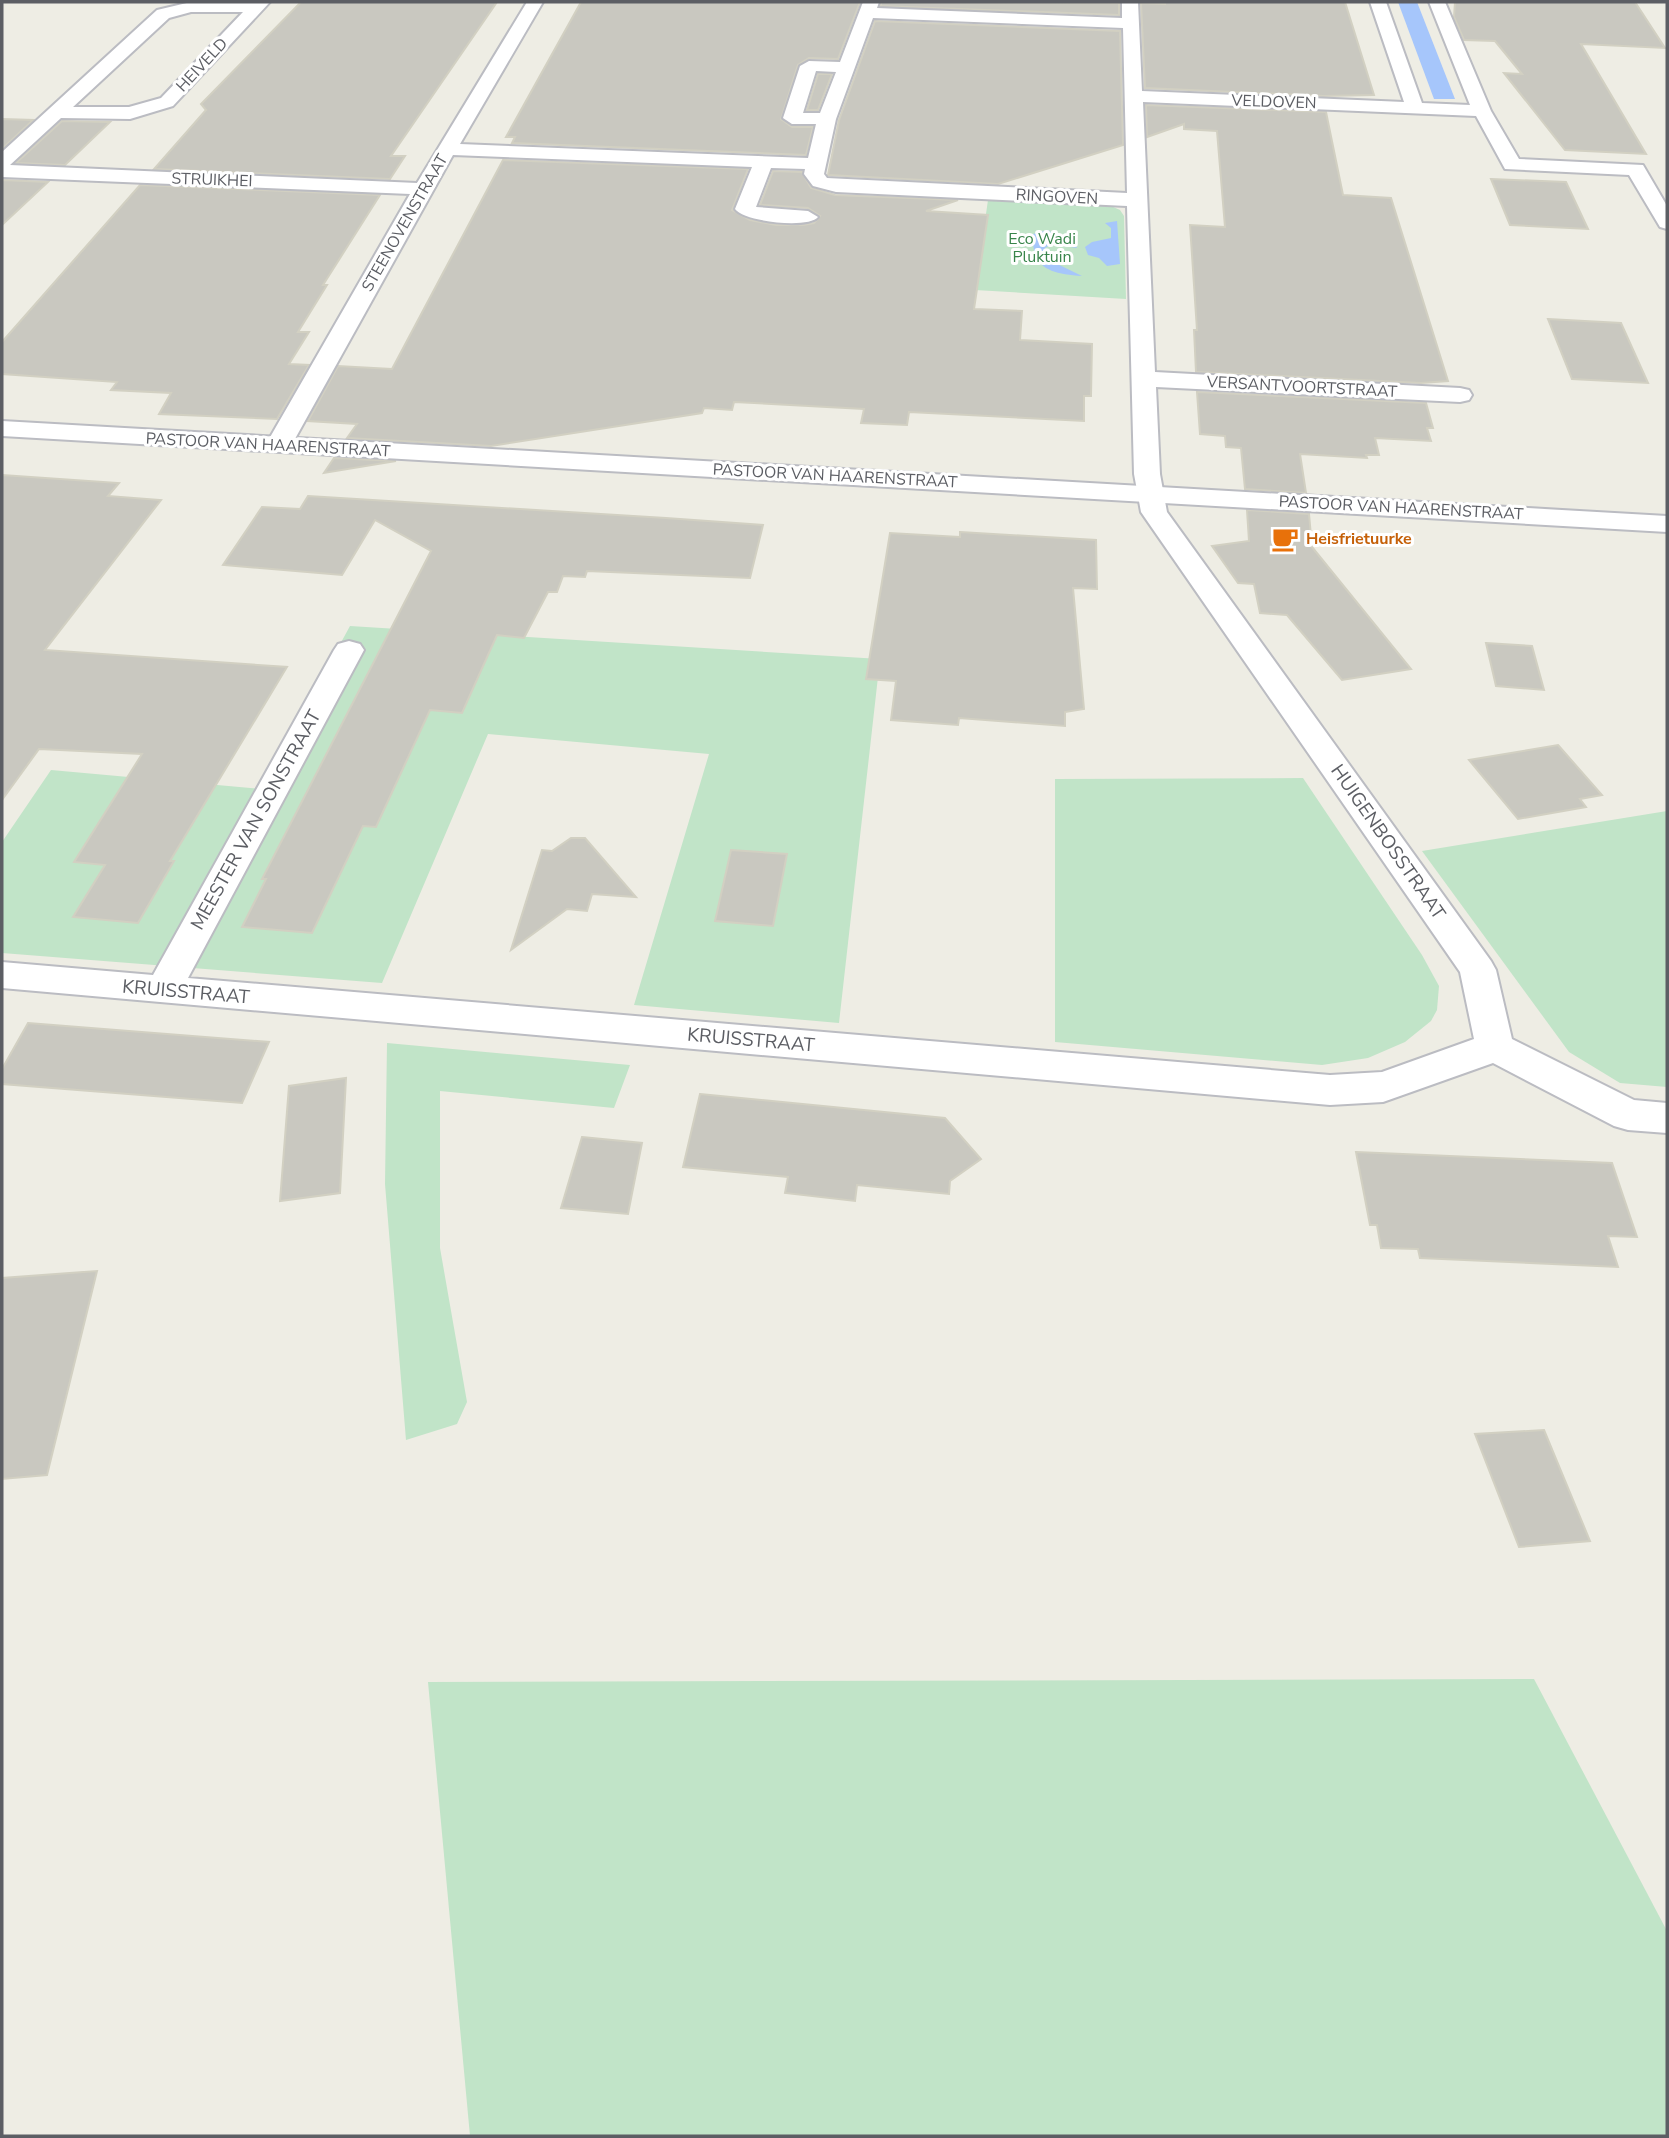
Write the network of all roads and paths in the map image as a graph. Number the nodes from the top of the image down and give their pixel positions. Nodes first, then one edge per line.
1 (536, 2) edge
2 (1130, 2) edge
3 (1378, 2) edge
4 (1437, 2) edge
5 (260, 4) edge
6 (869, 7) edge
7 (1130, 23) junction
8 (848, 67) junction
9 (1133, 96) junction
10 (1415, 108) junction
11 (1482, 111) junction
12 (56, 112) junction
13 (827, 119) junction
14 (447, 149) junction
15 (764, 161) junction
16 (2, 162) edge
17 (818, 164) junction
18 (2, 172) edge
19 (423, 189) junction
20 (1137, 201) junction
21 (808, 218) dead end
22 (1667, 223) edge
23 (1144, 379) junction
24 (1460, 395) dead end
25 (2, 428) edge
26 (278, 446) junction
27 (1148, 492) junction
28 (1667, 524) edge
29 (349, 650) dead end
30 (2, 975) edge
31 (163, 990) junction
32 (1495, 1047) junction
33 (1667, 1118) edge

1 - 14 street, STEENOVENSTRAAT
2 - 7 street
3 - 10 street
4 - 11 street
5 - 12 street, HEIVELD
5 - 12 street, HEIVELD
6 - 7 street
6 - 8 street
7 - 9 street
8 - 13 street
8 - 13 street
9 - 10 street, VELDOVEN
9 - 20 street
10 - 11 street, VELDOVEN
11 - 22 street
12 - 16 street, HEIVELD
13 - 17 street
14 - 15 street
14 - 19 street, STEENOVENSTRAAT
15 - 17 street
15 - 21 street
17 - 20 street, RINGOVEN
18 - 19 street, STRUIKHEI
19 - 26 street, STEENOVENSTRAAT
20 - 23 street
23 - 24 street, VERSANTVOORTSTRAAT
23 - 27 street
25 - 26 street, PASTOOR VAN HAARENSTRAAT
26 - 27 street, PASTOOR VAN HAARENSTRAAT
27 - 28 street, PASTOOR VAN HAARENSTRAAT
27 - 32 street, HUIGENBOSSTRAAT
29 - 31 street, MEESTER VAN SONSTRAAT
30 - 31 street, KRUISSTRAAT
31 - 32 street, KRUISSTRAAT
32 - 33 street

